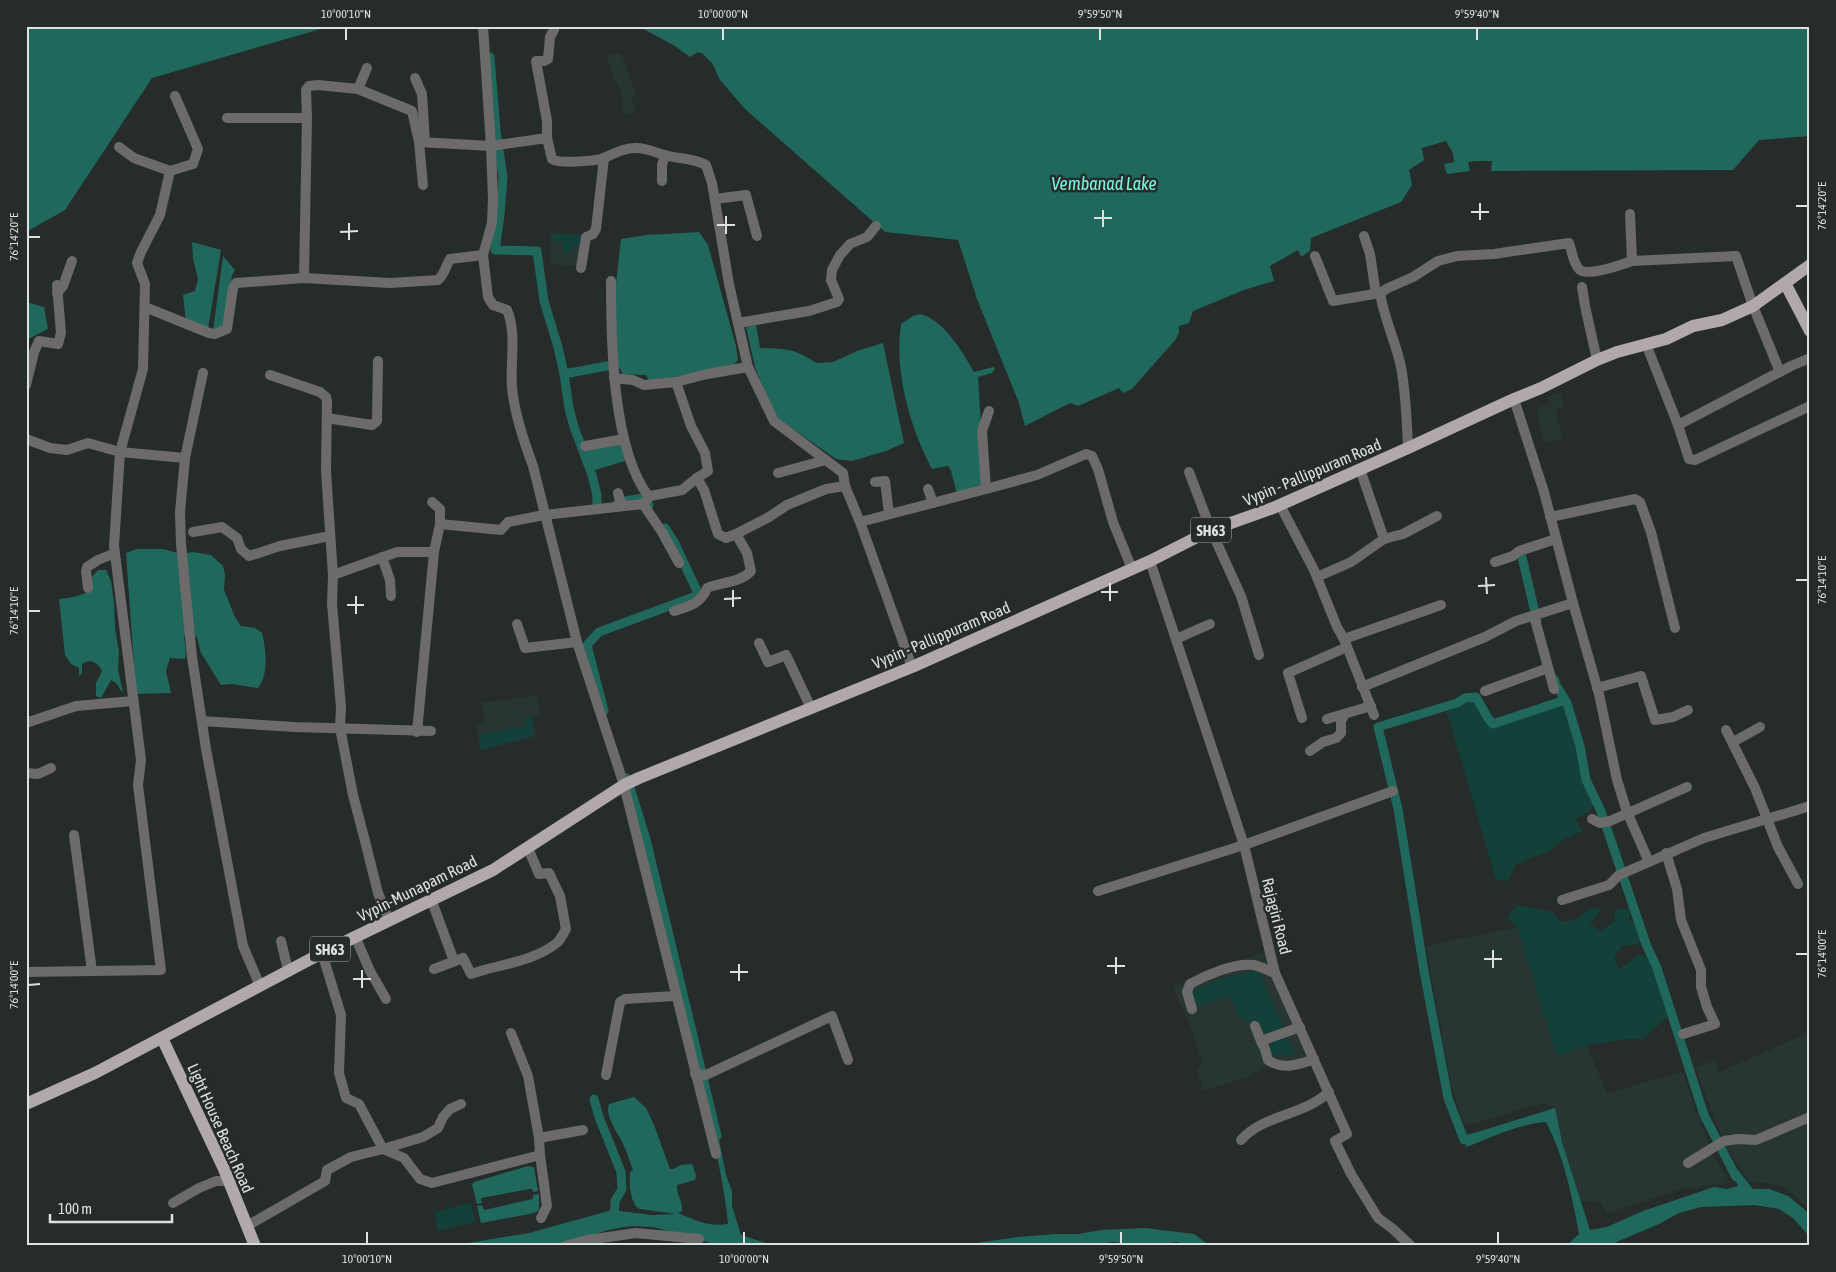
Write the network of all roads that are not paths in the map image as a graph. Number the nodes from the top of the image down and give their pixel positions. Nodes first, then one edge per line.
1 (483, 26) edge
2 (554, 30) dead end
3 (367, 68) dead end
4 (415, 78) dead end
5 (358, 89) junction
6 (175, 96) dead end
7 (227, 118) dead end
8 (307, 118) junction
9 (547, 138) junction
10 (422, 142) junction
11 (496, 146) junction
12 (119, 147) dead end
13 (665, 155) junction
14 (604, 158) junction
15 (170, 172) junction
16 (662, 181) dead end
17 (423, 185) dead end
18 (715, 199) junction
19 (1630, 214) dead end
20 (876, 226) dead end
21 (757, 236) dead end
22 (1364, 236) dead end
23 (483, 255) junction
24 (1315, 256) dead end
25 (72, 261) dead end
26 (1632, 261) junction
27 (1810, 265) edge
28 (581, 268) dead end
29 (304, 278) junction
30 (611, 281) dead end
31 (1786, 282) junction
32 (1582, 287) dead end
33 (1378, 294) junction
34 (1753, 306) junction
35 (145, 307) junction
36 (738, 323) junction
37 (1810, 331) edge
38 (1646, 344) junction
39 (30, 351) edge
40 (1810, 358) edge
41 (1597, 360) junction
42 (378, 362) dead end
43 (748, 367) junction
44 (1780, 372) junction
45 (203, 373) dead end
46 (614, 373) junction
47 (270, 376) dead end
48 (676, 382) junction
49 (26, 385) edge
50 (1514, 399) junction
51 (1810, 406) edge
52 (989, 411) dead end
53 (327, 418) junction
54 (1678, 424) junction
55 (26, 439) edge
56 (624, 439) junction
57 (585, 446) dead end
58 (1408, 448) junction
59 (120, 452) junction
60 (185, 458) junction
61 (826, 460) junction
62 (1360, 469) junction
63 (1189, 472) dead end
64 (778, 473) dead end
65 (697, 478) junction
66 (875, 482) dead end
67 (845, 486) junction
68 (928, 489) dead end
69 (986, 489) junction
70 (618, 493) dead end
71 (646, 501) junction
72 (432, 502) dead end
73 (933, 503) junction
74 (1280, 504) junction
75 (622, 506) junction
76 (889, 514) junction
77 (544, 515) junction
78 (1437, 516) dead end
79 (1550, 518) junction
80 (860, 522) junction
81 (440, 524) junction
82 (1211, 530) junction
83 (193, 532) dead end
84 (736, 534) junction
85 (330, 536) junction
86 (1384, 539) junction
87 (1556, 539) junction
88 (434, 552) junction
89 (115, 553) junction
90 (382, 557) junction
91 (1150, 561) junction
92 (679, 562) dead end
93 (1495, 562) dead end
94 (1132, 569) junction
95 (333, 575) junction
96 (1317, 577) junction
97 (88, 588) dead end
98 (392, 596) dead end
99 (1573, 604) junction
100 (1441, 605) dead end
101 (674, 611) dead end
102 (1535, 616) junction
103 (517, 624) dead end
104 (1210, 624) dead end
105 (1675, 628) dead end
106 (1176, 639) junction
107 (577, 642) junction
108 (759, 643) dead end
109 (1345, 643) junction
110 (1259, 655) dead end
111 (912, 666) junction
112 (1548, 668) junction
113 (1362, 687) junction
114 (1597, 688) junction
115 (1554, 689) dead end
116 (1485, 691) dead end
117 (134, 701) junction
118 (811, 708) junction
119 (1688, 710) dead end
120 (1344, 715) junction
121 (1302, 718) dead end
122 (1327, 719) dead end
123 (202, 721) junction
124 (26, 723) edge
125 (340, 728) junction
126 (1760, 728) dead end
127 (1726, 730) dead end
128 (431, 731) dead end
129 (417, 732) junction
130 (1733, 742) junction
131 (1310, 751) dead end
132 (51, 768) dead end
133 (26, 773) edge
134 (629, 783) junction
135 (1686, 787) dead end
136 (1393, 790) dead end
137 (1810, 806) edge
138 (1628, 812) junction
139 (1766, 819) junction
140 (1601, 821) dead end
141 (74, 835) dead end
142 (1244, 846) junction
143 (528, 848) junction
144 (1666, 854) junction
145 (1649, 862) junction
146 (1798, 884) dead end
147 (1098, 890) dead end
148 (431, 899) junction
149 (1562, 900) dead end
150 (389, 920) junction
151 (355, 936) junction
152 (282, 941) dead end
153 (322, 952) junction
154 (454, 961) junction
155 (434, 969) dead end
156 (288, 970) junction
157 (92, 971) junction
158 (26, 972) edge
159 (1276, 973) junction
160 (260, 986) junction
161 (675, 996) junction
162 (386, 999) dead end
163 (1192, 1009) dead end
164 (1256, 1026) dead end
165 (1300, 1027) junction
166 (511, 1033) dead end
167 (1683, 1034) dead end
168 (162, 1038) junction
169 (1261, 1041) junction
170 (1314, 1059) junction
171 (848, 1060) dead end
172 (695, 1074) junction
173 (606, 1075) dead end
174 (1329, 1092) junction
175 (26, 1104) edge
176 (460, 1104) dead end
177 (1810, 1118) edge
178 (583, 1130) dead end
179 (539, 1138) junction
180 (1241, 1140) dead end
181 (383, 1149) junction
182 (716, 1154) dead end
183 (540, 1155) junction
184 (1688, 1163) dead end
185 (229, 1180) junction
186 (173, 1203) dead end
187 (541, 1218) dead end
188 (248, 1229) junction
189 (699, 1239) dead end
190 (251, 1246) edge
191 (255, 1246) edge
192 (261, 1246) edge
193 (565, 1246) edge
194 (1411, 1246) edge

1 - 11 street
2 - 9 street
3 - 5 street
4 - 10 street
5 - 8 street
5 - 10 street
6 - 15 street
7 - 8 street
8 - 29 street
9 - 11 street
9 - 14 street
10 - 11 street
10 - 17 street
11 - 23 street
12 - 15 street
13 - 14 street
13 - 16 street
13 - 18 street
14 - 28 street
15 - 35 street
18 - 21 street
18 - 36 street
19 - 26 street
20 - 36 street
22 - 33 street
23 - 29 street
23 - 77 street
24 - 33 street
25 - 39 street
26 - 33 street
26 - 34 street
27 - 31 main road, Vypin - Pallippuram Road / SH63
29 - 35 street
30 - 46 street
31 - 34 main road, Vypin - Pallippuram Road / SH63
31 - 37 main road
32 - 41 street
33 - 58 street
34 - 38 main road, Vypin - Pallippuram Road / SH63
34 - 44 street
35 - 59 street
36 - 43 street
38 - 41 main road, Vypin - Pallippuram Road / SH63
38 - 54 street
39 - 49 street
40 - 44 street
41 - 50 main road, Vypin - Pallippuram Road / SH63
42 - 53 street
43 - 48 street
43 - 61 street
44 - 54 street
45 - 60 street
46 - 48 street
46 - 56 street
47 - 53 street
48 - 65 street
50 - 58 main road, Vypin - Pallippuram Road / SH63
50 - 79 street
51 - 54 street
52 - 69 street
53 - 85 street
55 - 59 street
56 - 57 street
56 - 71 street
58 - 62 main road, Vypin - Pallippuram Road / SH63
59 - 60 street
59 - 89 street
60 - 123 street
61 - 64 street
61 - 67 street
62 - 74 main road, Vypin - Pallippuram Road / SH63
62 - 86 street
63 - 82 street
65 - 71 street
65 - 84 street
66 - 76 street
67 - 80 street
67 - 84 street
68 - 73 street
69 - 73 street
69 - 94 street
70 - 75 street
71 - 75 street
71 - 92 street
72 - 81 street
73 - 76 street
74 - 82 main road, Vypin - Pallippuram Road / SH63
74 - 96 street
75 - 77 street
76 - 80 street
77 - 81 street
77 - 107 street
78 - 86 street
79 - 87 street
79 - 105 street
80 - 111 street
81 - 88 street
82 - 91 main road, Vypin - Pallippuram Road / SH63
82 - 110 street
83 - 85 street
84 - 101 street
85 - 95 street
86 - 96 street
87 - 93 street
87 - 99 street
88 - 90 street
88 - 129 street
89 - 97 street
89 - 117 street
90 - 95 street
90 - 98 street
91 - 94 main road, Vypin - Pallippuram Road / SH63
91 - 106 street, Rajagiri Road
94 - 111 main road, Vypin - Pallippuram Road / SH63
95 - 125 street
96 - 109 street
99 - 102 street
99 - 114 street
100 - 109 street
102 - 112 street
102 - 113 street
103 - 107 street
104 - 106 street
106 - 142 street, Rajagiri Road
107 - 134 street
108 - 118 street
109 - 113 street
109 - 121 street
111 - 118 main road, Vypin - Pallippuram Road / SH63
112 - 115 street
112 - 116 street
113 - 120 street
114 - 119 street
114 - 138 street
117 - 124 street
117 - 157 street
118 - 134 main road, Vypin - Pallippuram Road / SH63
120 - 122 street
120 - 131 street
123 - 125 street
123 - 160 street
125 - 129 street
125 - 150 street
126 - 130 street
127 - 130 street
128 - 129 street
130 - 139 street
132 - 133 street
134 - 143 main road, Vypin-Munapam Road / SH63
134 - 161 street
135 - 138 street
136 - 142 street
137 - 139 street
138 - 140 street
138 - 145 street
139 - 144 street
139 - 146 street
141 - 157 street
142 - 147 street
142 - 159 street, Rajagiri Road
143 - 148 main road, Vypin-Munapam Road / SH63
143 - 154 street
144 - 145 street
144 - 167 street
145 - 149 street
148 - 150 main road, Vypin-Munapam Road / SH63
148 - 154 street
150 - 151 main road, Vypin-Munapam Road / SH63
151 - 153 main road, Vypin-Munapam Road / SH63
151 - 162 street
152 - 156 street
153 - 156 main road, Vypin-Munapam Road / SH63
153 - 181 street
154 - 155 street
156 - 160 main road, Vypin-Munapam Road / SH63
157 - 158 street
159 - 163 street
159 - 165 street, Rajagiri Road
160 - 168 main road, Vypin-Munapam Road / SH63
161 - 172 street
161 - 173 street
164 - 169 street
165 - 169 street
165 - 170 street, Rajagiri Road
166 - 179 street
168 - 175 main road, Vypin-Munapam Road / SH63
168 - 185 main road, Light House Beach Road
169 - 170 street
170 - 174 street, Rajagiri Road
171 - 172 street
172 - 182 street
174 - 180 street
174 - 194 street, Rajagiri Road
176 - 181 street
177 - 184 street
178 - 179 street
179 - 183 street
181 - 183 street
181 - 188 street
183 - 187 street
185 - 186 street
185 - 188 main road, Light House Beach Road
188 - 190 street
188 - 191 main road, Light House Beach Road
188 - 192 street
189 - 193 street

